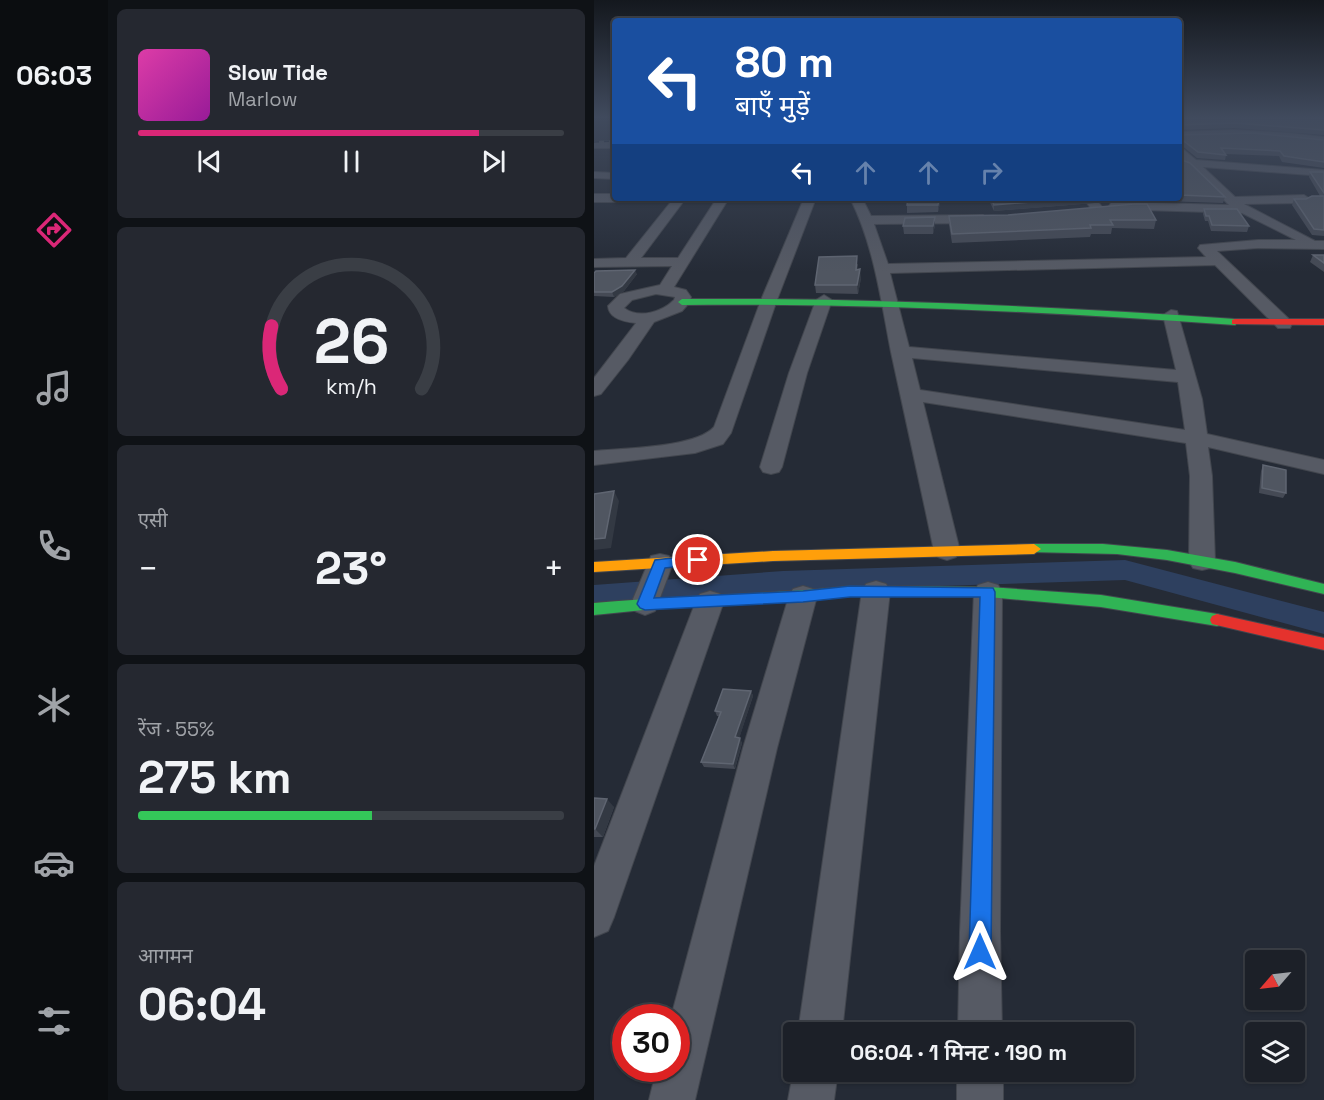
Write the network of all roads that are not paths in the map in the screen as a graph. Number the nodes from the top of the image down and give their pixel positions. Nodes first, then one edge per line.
1 (1200, 169) edge
2 (1276, 169) edge
3 (1324, 173) edge
4 (594, 175) edge
5 (612, 176) edge
6 (1304, 199) edge
7 (678, 201) edge
8 (721, 201) edge
9 (809, 201) edge
10 (857, 201) edge
11 (1231, 201) junction
12 (1093, 203) edge
13 (1242, 209) junction
14 (1077, 211) edge
15 (998, 218) edge
16 (866, 220) junction
17 (1321, 246) edge
18 (1217, 261) junction
19 (630, 262) junction
20 (683, 262) junction
21 (594, 263) edge
22 (882, 269) junction
23 (665, 289) junction
24 (769, 300) junction
25 (824, 300) junction
26 (682, 302) junction
27 (888, 302) junction
28 (1171, 315) junction
29 (649, 317) junction
30 (1324, 322) edge
31 (1284, 324) junction
32 (900, 352) junction
33 (1186, 377) junction
34 (594, 390) edge
35 (909, 394) junction
36 (1196, 438) junction
37 (594, 458) edge
38 (771, 467) dead end
39 (1324, 467) edge
40 (946, 551) junction
41 (1202, 561) junction
42 (594, 567) edge
43 (652, 584) junction
44 (1324, 589) edge
45 (876, 591) junction
46 (988, 592) junction
47 (803, 597) junction
48 (710, 600) junction
49 (595, 611) edge
50 (1324, 644) edge
51 (594, 917) edge
52 (821, 1022) edge
53 (980, 1022) edge
54 (813, 1082) edge
55 (980, 1082) edge
56 (672, 1100) edge
57 (811, 1100) edge
58 (980, 1100) edge

1 - 11 street
2 - 3 street
4 - 5 street
6 - 11 street
7 - 19 street
8 - 20 street
9 - 24 street
10 - 16 street
11 - 13 street
12 - 13 street
12 - 14 street
13 - 17 street
15 - 16 street
16 - 22 street
17 - 18 street
18 - 22 street
18 - 31 street
19 - 20 street
19 - 21 street
20 - 23 street
22 - 27 street
23 - 26 street
23 - 29 street
24 - 25 street
24 - 26 street
24 - 37 street
25 - 27 street
25 - 38 street
26 - 29 street
27 - 28 street
27 - 32 street
28 - 31 street
28 - 33 street
29 - 34 street
30 - 31 street
32 - 33 street
32 - 35 street
33 - 36 street
35 - 36 street
35 - 40 street
36 - 39 street
36 - 41 street
40 - 41 street
40 - 43 street
41 - 44 street
42 - 43 street
43 - 48 street
43 - 49 street
45 - 46 street
45 - 47 street
45 - 52 street
46 - 50 street
46 - 53 street
47 - 48 street
47 - 56 street
48 - 51 street
54 - 57 street
55 - 58 street

